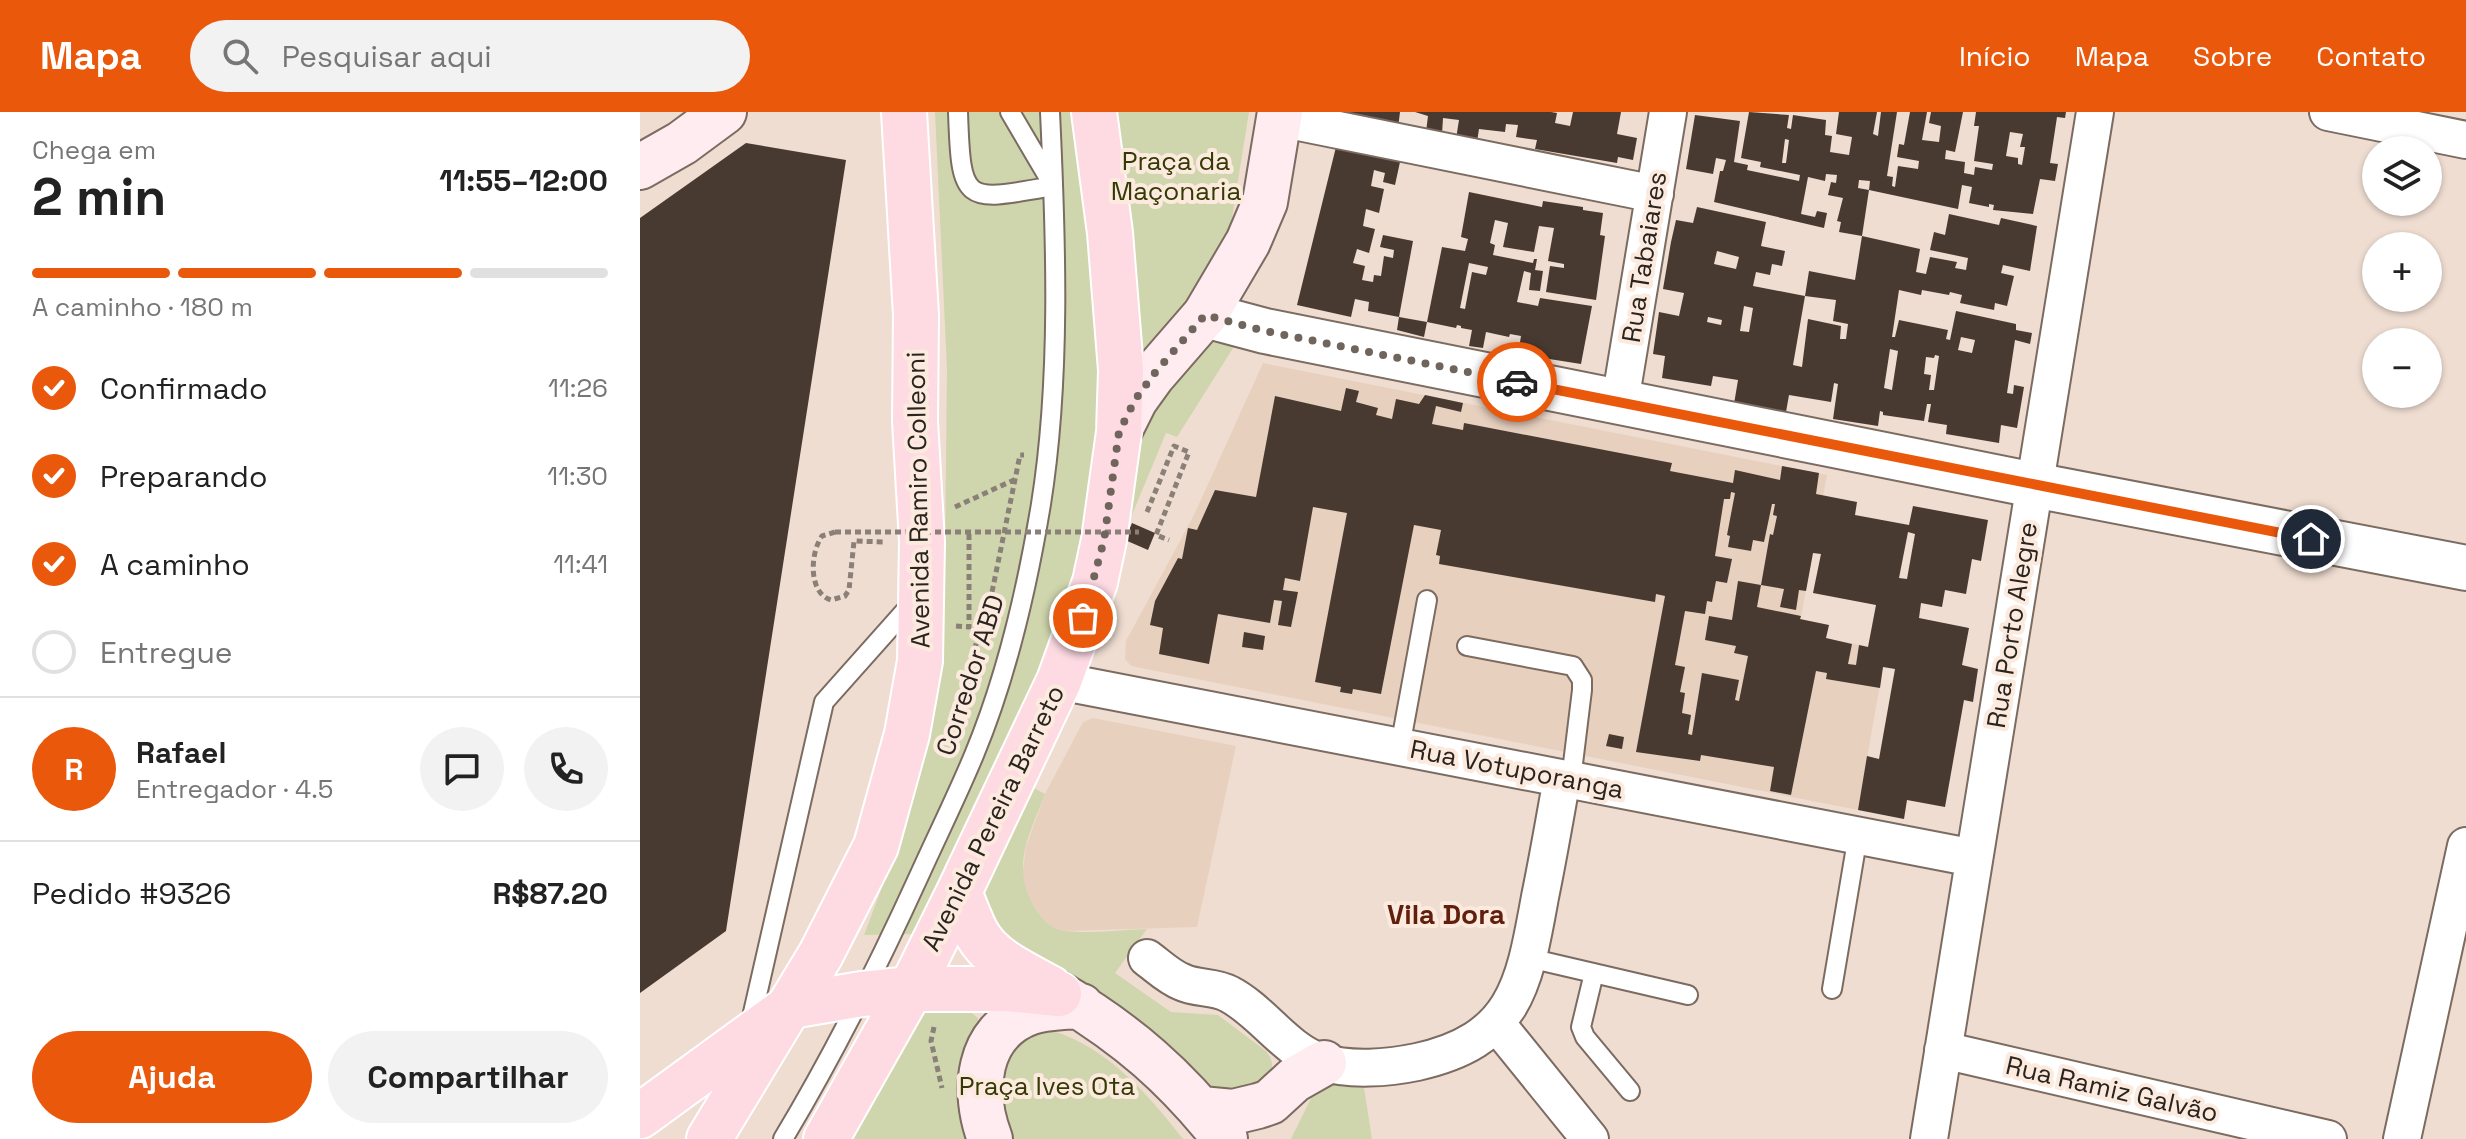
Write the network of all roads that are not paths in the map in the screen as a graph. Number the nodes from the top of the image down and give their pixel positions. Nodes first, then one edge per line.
1 (724, 112) edge
2 (904, 112) edge
3 (958, 112) edge
4 (1010, 112) edge
5 (1050, 112) edge
6 (1094, 112) edge
7 (1668, 112) edge
8 (2095, 112) edge
9 (2328, 112) edge
10 (1279, 115) edge
11 (2466, 140) edge
12 (640, 167) edge
13 (1053, 186) junction
14 (1655, 194) junction
15 (1205, 315) junction
16 (1620, 402) junction
17 (1119, 432) junction
18 (2034, 485) junction
19 (2466, 568) edge
20 (923, 591) junction
21 (1427, 600) dead end
22 (1467, 646) dead end
23 (1059, 681) junction
24 (1400, 747) junction
25 (1566, 779) junction
26 (1858, 835) junction
27 (2466, 846) edge
28 (1974, 858) junction
29 (959, 892) junction
30 (1147, 958) dead end
31 (1529, 958) junction
32 (1594, 973) junction
33 (929, 989) junction
34 (1832, 989) dead end
35 (862, 994) junction
36 (1688, 995) dead end
37 (1070, 1000) junction
38 (791, 1006) junction
39 (1496, 1023) junction
40 (747, 1038) junction
41 (1943, 1050) junction
42 (1324, 1063) junction
43 (1630, 1091) dead end
44 (640, 1116) edge
45 (1213, 1124) edge
46 (709, 1139) edge
47 (783, 1139) edge
48 (826, 1139) edge
49 (990, 1139) edge
50 (1269, 1139) edge
51 (1590, 1139) edge
52 (1929, 1139) edge
53 (2328, 1139) edge
54 (2402, 1139) edge

1 - 12 main road
2 - 20 main road, Avenida Ramiro Colleoni
3 - 13 lane
4 - 13 lane, Corredor ABD
5 - 13 lane, Corredor ABD
6 - 17 main road
7 - 14 street, Rua Tabaiares
8 - 18 street, Rua Porto Alegre
9 - 11 street
10 - 14 street
10 - 15 main road
13 - 35 lane, Corredor ABD
14 - 16 street, Rua Tabaiares
15 - 16 street
15 - 17 main road
16 - 18 street
17 - 23 main road, Avenida Pereira Barreto
18 - 19 street
18 - 28 street, Rua Porto Alegre
20 - 38 main road, Avenida Ramiro Colleoni
20 - 40 lane
21 - 24 lane
22 - 25 lane
23 - 24 street, Rua Votuporanga
23 - 29 main road, Avenida Pereira Barreto
24 - 25 street, Rua Votuporanga
25 - 26 street, Rua Votuporanga
25 - 31 street
26 - 28 street, Rua Votuporanga
26 - 34 lane
27 - 54 street
28 - 41 street, Rua Porto Alegre
29 - 33 main road, Avenida Pereira Barreto
29 - 37 main road
30 - 42 street
31 - 32 lane
31 - 39 street
32 - 36 lane
32 - 43 lane
33 - 35 main road
33 - 37 main road
33 - 48 main road, Avenida Pereira Barreto
35 - 38 main road
35 - 47 lane, Corredor ABD
37 - 45 main road
37 - 49 main road
38 - 40 main road
38 - 46 main road
39 - 42 street
39 - 51 street
40 - 44 main road
41 - 52 street, Rua Porto Alegre
41 - 53 street, Rua Ramiz Galvão
42 - 45 main road
42 - 50 main road

